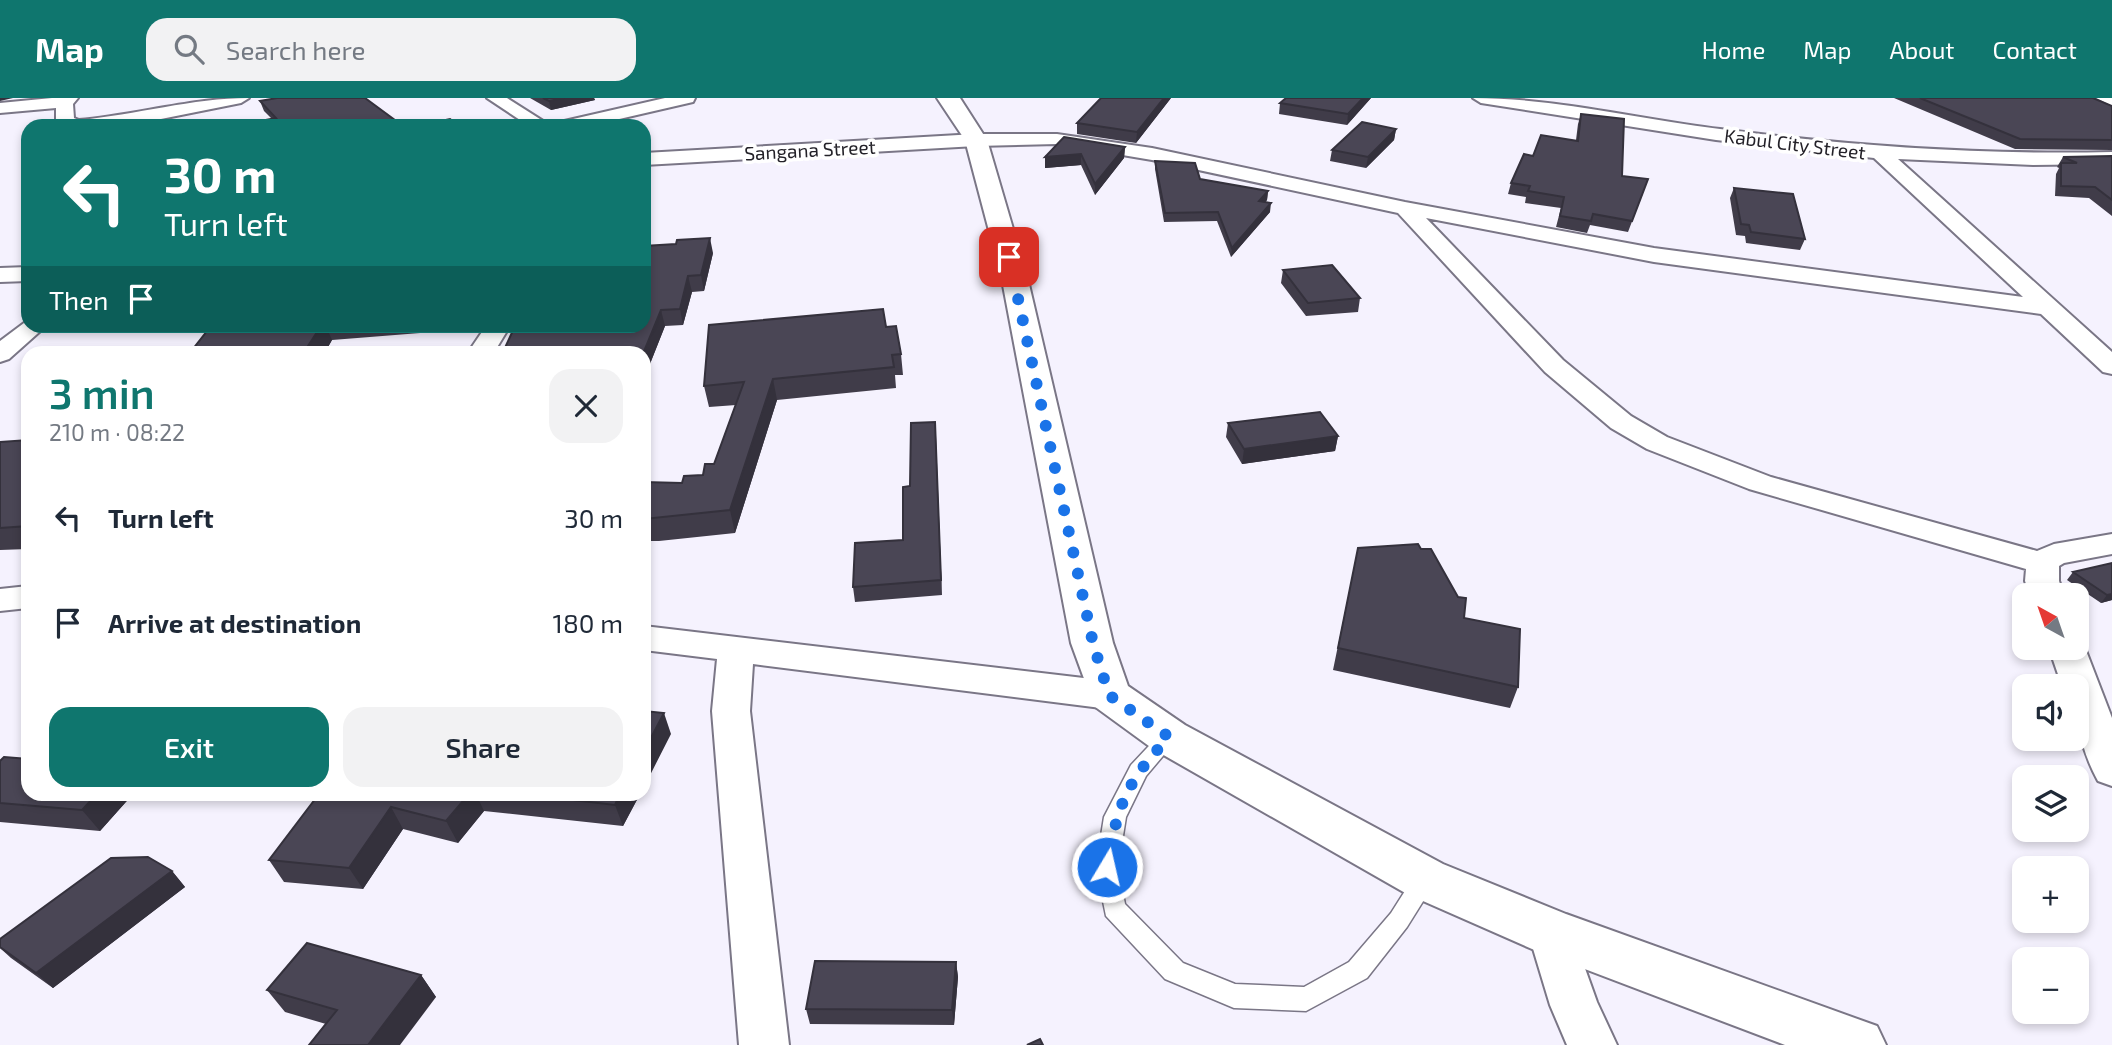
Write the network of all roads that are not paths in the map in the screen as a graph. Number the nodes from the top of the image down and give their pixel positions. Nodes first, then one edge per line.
1 (241, 98) edge
2 (495, 98) edge
3 (687, 98) edge
4 (947, 98) edge
5 (1481, 98) edge
6 (2104, 98) edge
7 (67, 100) edge
8 (2112, 101) edge
9 (0, 108) edge
10 (65, 119) edge
11 (124, 119) edge
12 (530, 119) edge
13 (596, 119) edge
14 (976, 140) junction
15 (1881, 154) junction
16 (2112, 158) edge
17 (651, 159) edge
18 (1405, 208) junction
19 (21, 274) edge
20 (0, 275) edge
21 (2045, 307) junction
22 (26, 333) edge
23 (0, 354) edge
24 (2112, 366) edge
25 (2112, 544) edge
26 (2045, 579) edge
27 (21, 598) edge
28 (0, 600) edge
29 (651, 639) edge
30 (736, 650) junction
31 (2071, 660) edge
32 (1109, 695) junction
33 (1169, 737) junction
34 (2112, 770) edge
35 (1425, 879) junction
36 (1551, 932) junction
37 (764, 1045) edge
38 (1592, 1045) edge
39 (1857, 1045) edge

1 - 11 street
2 - 12 street
3 - 13 street
4 - 14 street
5 - 15 street, Kabul City Street
6 - 8 street
7 - 9 street
7 - 10 street
14 - 17 street, Sangana Street
14 - 18 street, Sangana Street
14 - 32 street
15 - 16 street, Kabul City Street
15 - 21 street
18 - 21 street, Sangana Street
18 - 26 street
19 - 20 street
21 - 24 street
22 - 23 street
25 - 26 street
27 - 28 street
29 - 30 street
30 - 32 street
30 - 37 street
31 - 34 street
32 - 33 street
33 - 35 street
33 - 35 lane
35 - 36 street
36 - 38 street
36 - 39 street

